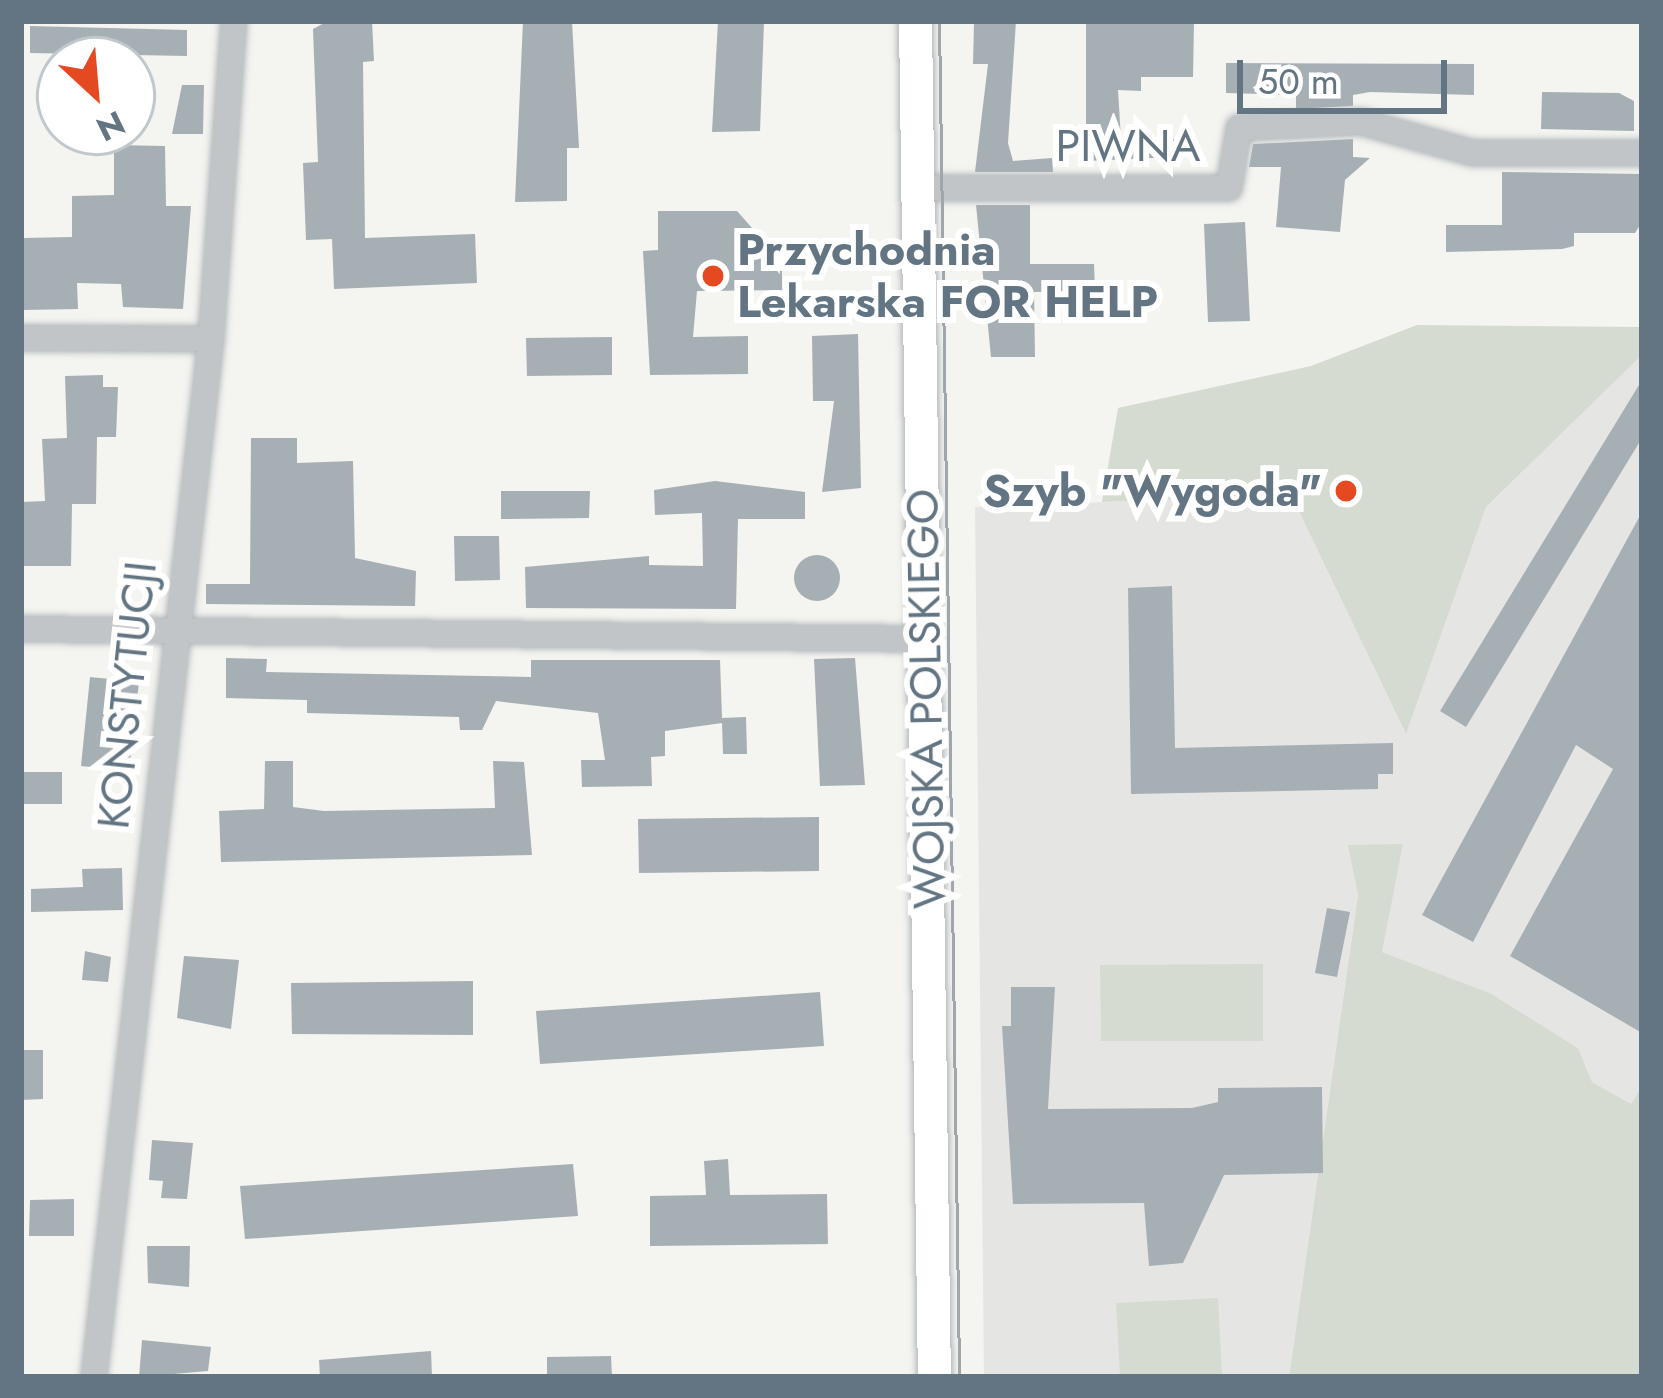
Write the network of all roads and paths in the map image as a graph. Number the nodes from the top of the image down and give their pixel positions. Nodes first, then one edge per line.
1 (234, 21) edge
2 (915, 21) edge
3 (1642, 153) edge
4 (917, 188) junction
5 (21, 338) edge
6 (211, 339) junction
7 (177, 628) junction
8 (21, 629) edge
9 (925, 639) junction
10 (94, 1377) edge
11 (934, 1377) edge

1 - 6 street, KONSTYTUCJI
2 - 4 main road, WOJSKA POLSKIEGO
3 - 4 street, PIWNA
4 - 9 main road, WOJSKA POLSKIEGO
5 - 6 street
6 - 7 street, KONSTYTUCJI
7 - 8 street
7 - 9 street
7 - 10 street, KONSTYTUCJI
9 - 11 main road, WOJSKA POLSKIEGO

